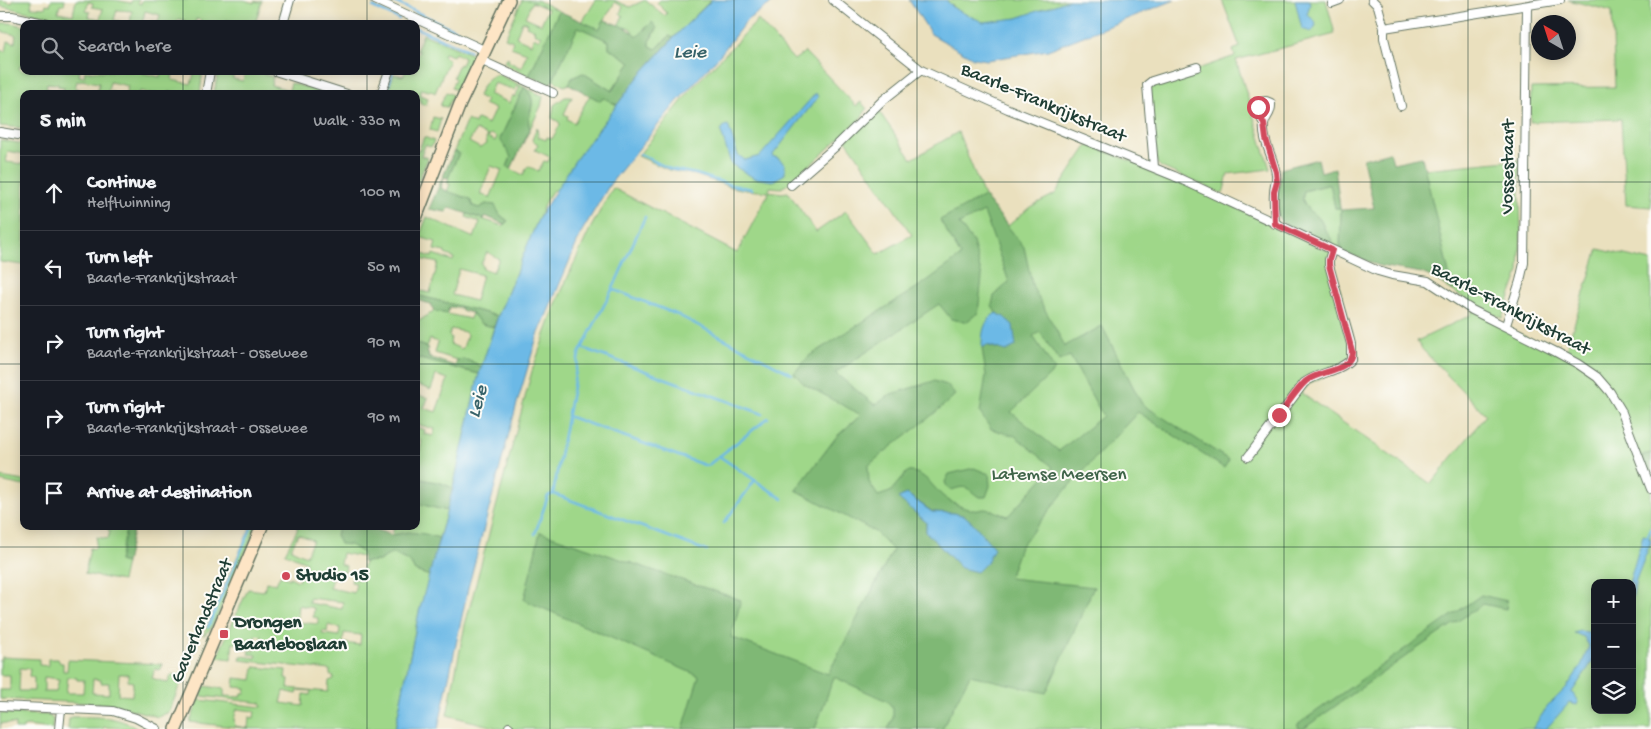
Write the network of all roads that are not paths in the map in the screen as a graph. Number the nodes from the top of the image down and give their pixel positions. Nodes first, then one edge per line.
1 (290, 0) edge
2 (375, 0) edge
3 (509, 0) edge
4 (833, 0) edge
5 (1340, 0) edge
6 (1372, 0) edge
7 (1560, 0) edge
8 (1332, 3) dead end
9 (1527, 6) junction
10 (407, 15) junction
11 (0, 16) edge
12 (30, 20) edge
13 (284, 20) edge
14 (405, 20) edge
15 (416, 20) edge
16 (420, 22) edge
17 (1384, 28) junction
18 (482, 55) junction
19 (1197, 67) dead end
20 (921, 70) junction
21 (209, 75) edge
22 (288, 75) edge
23 (388, 75) edge
24 (207, 90) edge
25 (334, 90) edge
26 (382, 90) edge
27 (553, 93) dead end
28 (1401, 106) dead end
29 (1264, 124) dead end
30 (0, 132) edge
31 (20, 135) edge
32 (1154, 167) junction
33 (791, 185) dead end
34 (420, 208) edge
35 (1275, 224) junction
36 (1332, 250) junction
37 (1506, 325) junction
38 (1248, 457) dead end
39 (1651, 489) edge
40 (260, 530) edge
41 (0, 706) edge
42 (61, 709) junction
43 (59, 729) edge
44 (157, 729) edge
45 (176, 729) edge

1 - 13 street
2 - 10 street
3 - 18 main road
4 - 20 street, Baarle-Frankrijkstraat
5 - 8 street
6 - 17 street
7 - 9 street
9 - 17 street
9 - 37 street, Vossestaart
10 - 14 street
10 - 15 street
11 - 12 street
16 - 18 street
17 - 28 street
18 - 27 street
18 - 34 main road
19 - 32 street, Baarle-Frankrijkstraat
20 - 32 street, Baarle-Frankrijkstraat
20 - 33 street
21 - 24 street
22 - 25 street
23 - 26 street
29 - 35 street
30 - 31 street
32 - 35 street, Baarle-Frankrijkstraat
35 - 36 street, Baarle-Frankrijkstraat
36 - 37 street, Baarle-Frankrijkstraat
36 - 38 street
37 - 39 street, Baarle-Frankrijkstraat
40 - 45 main road, Gaverlandstraat
41 - 42 street
42 - 43 street
42 - 44 street

